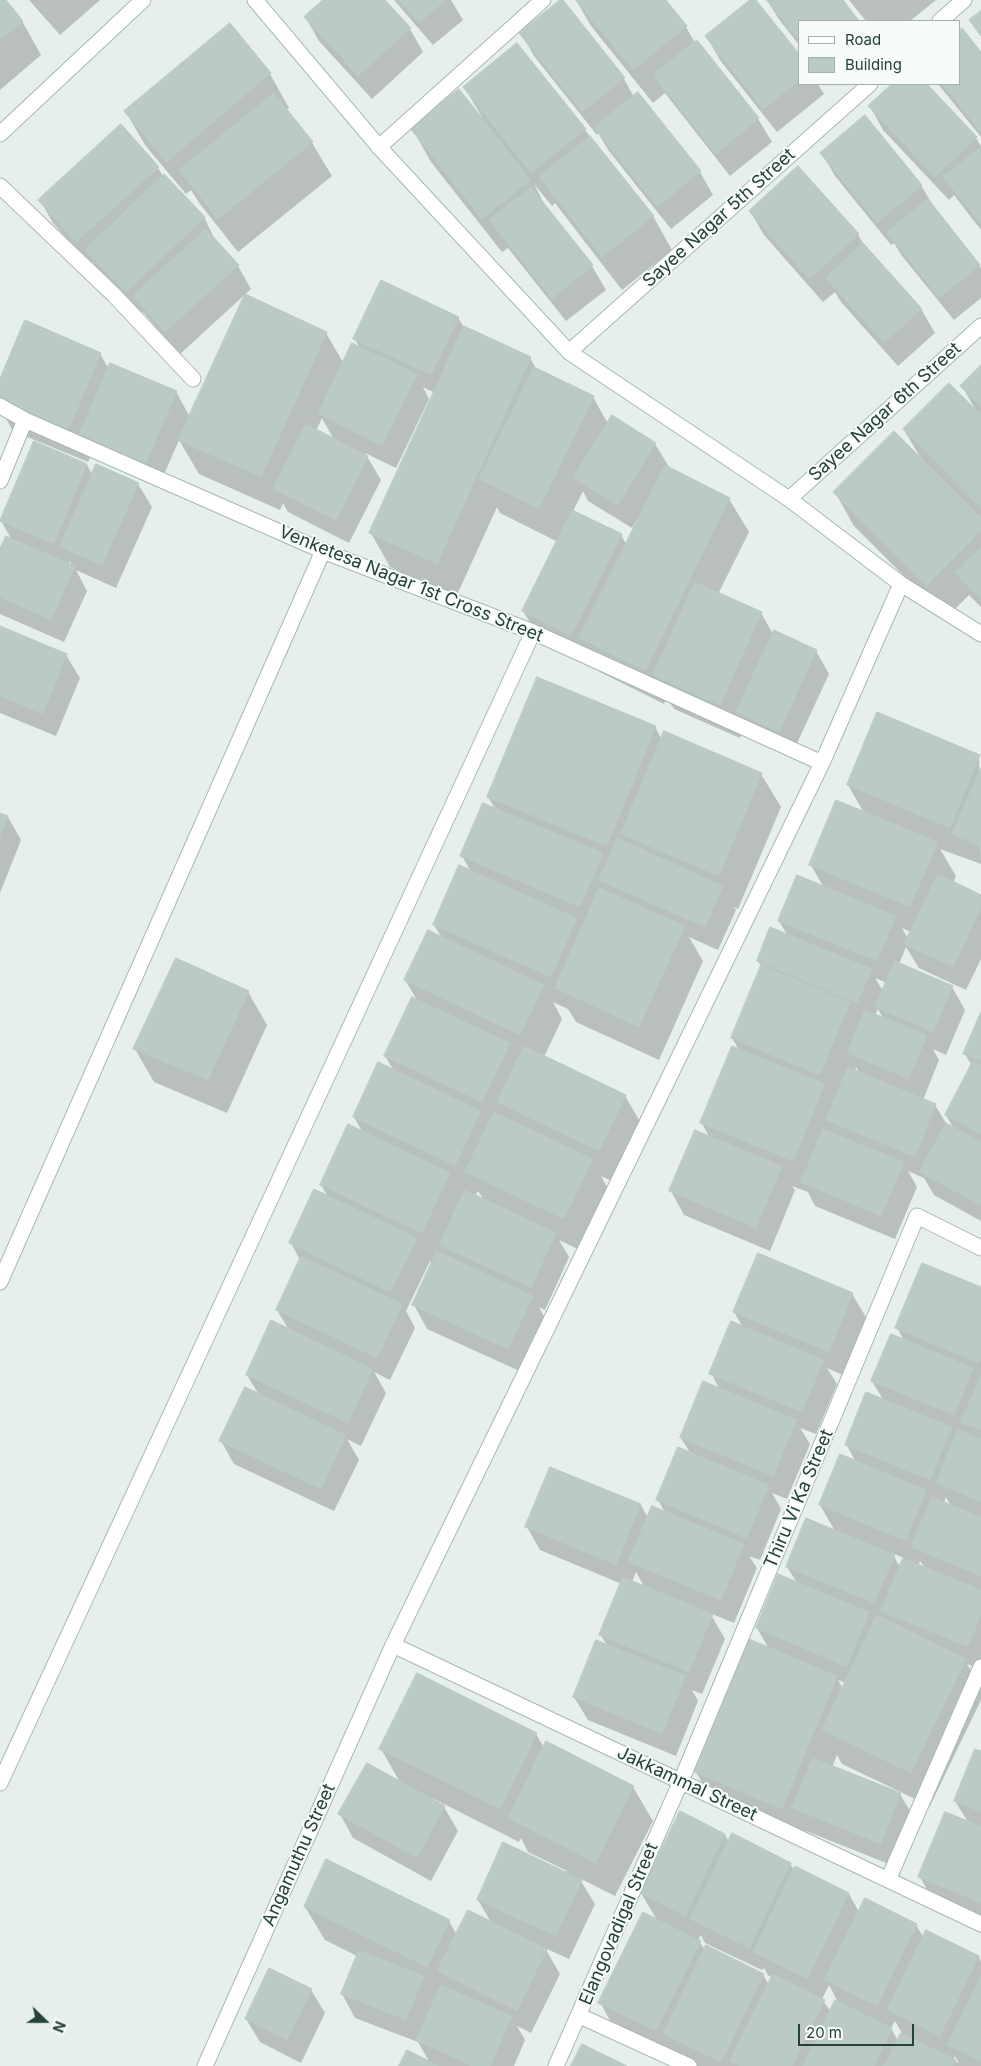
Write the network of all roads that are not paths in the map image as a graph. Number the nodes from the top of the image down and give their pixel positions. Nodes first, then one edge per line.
1 (143, 0) edge
2 (255, 0) edge
3 (543, 0) edge
4 (964, 0) edge
5 (941, 20) edge
6 (869, 85) edge
7 (0, 134) edge
8 (379, 147) junction
9 (0, 186) edge
10 (981, 326) edge
11 (569, 352) junction
12 (193, 379) dead end
13 (0, 406) edge
14 (26, 420) junction
15 (0, 481) edge
16 (789, 498) junction
17 (323, 551) junction
18 (901, 584) junction
19 (533, 632) junction
20 (981, 634) edge
21 (822, 763) junction
22 (981, 1248) edge
23 (0, 1282) edge
24 (393, 1645) junction
25 (981, 1667) edge
26 (5, 1760) edge
27 (681, 1781) junction
28 (0, 1782) edge
29 (888, 1880) junction
30 (981, 1924) edge
31 (580, 2016) junction
32 (205, 2066) edge
33 (556, 2066) edge
34 (688, 2066) edge

1 - 7 street
2 - 8 street
3 - 8 street
4 - 5 street
6 - 11 street, Sayee Nagar 5th Street
8 - 11 street
9 - 12 street
10 - 16 street, Sayee Nagar 6th Street
11 - 16 street
13 - 14 street, Venketesa Nagar 1st Cross Street
14 - 15 street
14 - 17 street, Venketesa Nagar 1st Cross Street
16 - 18 street
17 - 19 street, Venketesa Nagar 1st Cross Street
17 - 23 street
18 - 20 street
18 - 21 street, Angamuthu Street
19 - 21 street, Venketesa Nagar 1st Cross Street
19 - 26 street
21 - 24 street, Angamuthu Street
22 - 27 street, Thiru Vi Ka Street
24 - 27 street, Jakkammal Street
24 - 32 street, Angamuthu Street
25 - 29 street
26 - 28 street
27 - 29 street, Jakkammal Street
27 - 31 street, Elangovadigal Street
29 - 30 street, Jakkammal Street
31 - 33 street, Elangovadigal Street
31 - 34 street

